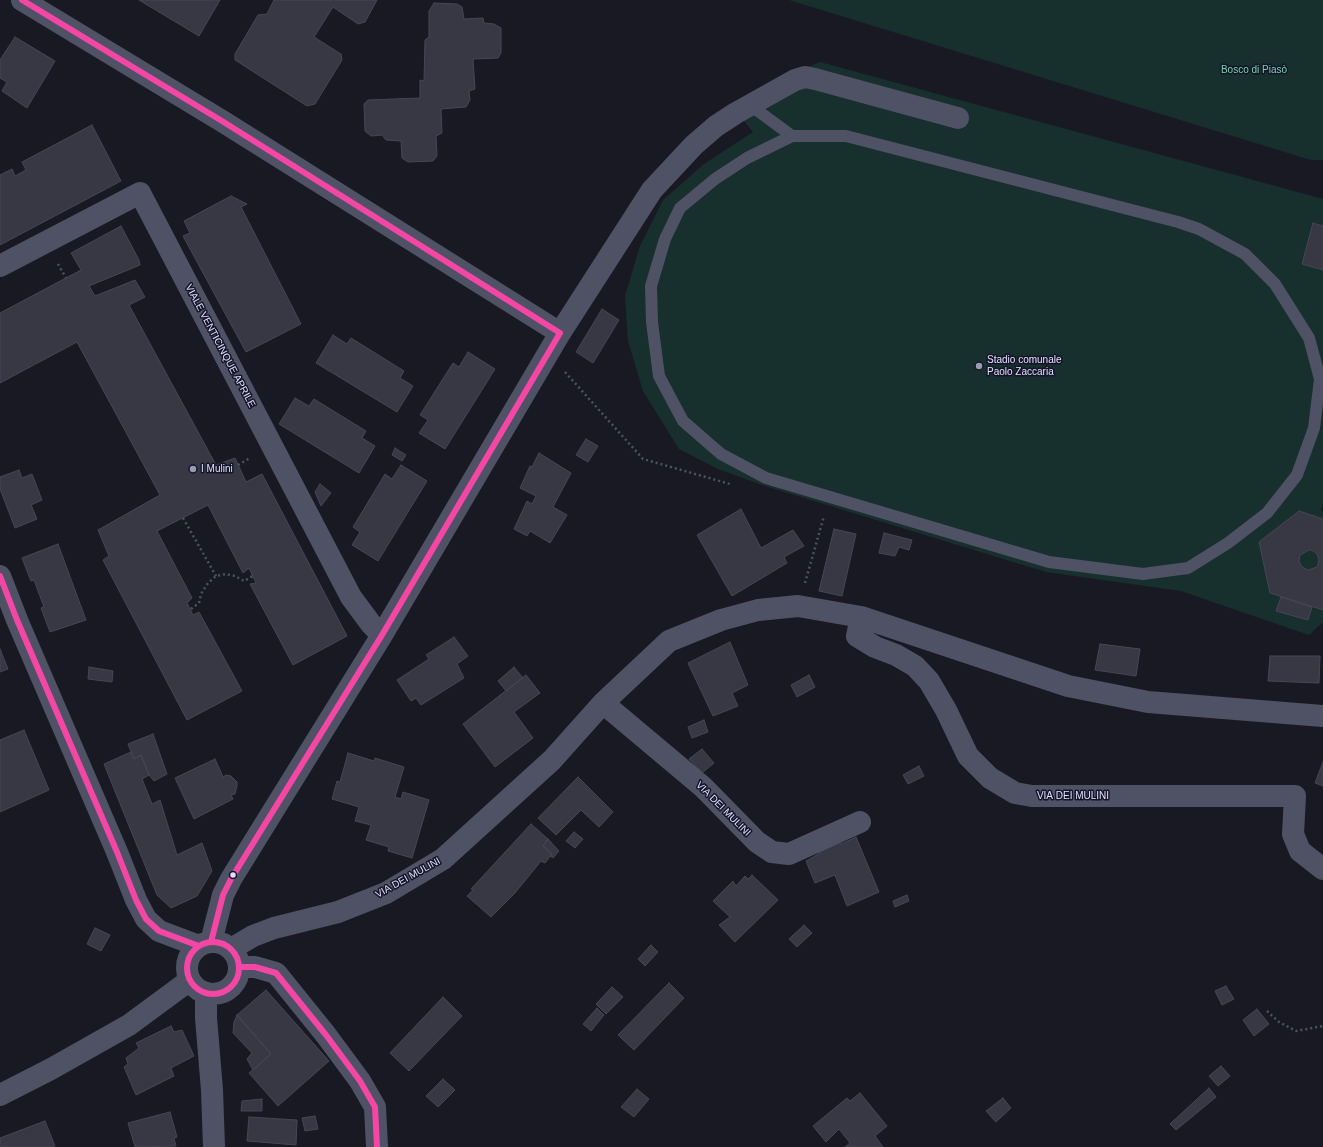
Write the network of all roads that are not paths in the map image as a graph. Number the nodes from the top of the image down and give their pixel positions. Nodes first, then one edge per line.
1 (22, 0) edge
2 (750, 105) junction
3 (958, 118) dead end
4 (792, 136) junction
5 (0, 266) edge
6 (560, 333) junction
7 (0, 576) edge
8 (861, 617) junction
9 (382, 635) junction
10 (603, 703) junction
11 (1323, 716) edge
12 (860, 822) dead end
13 (1323, 869) edge
14 (220, 951) junction
15 (190, 980) junction
16 (206, 994) junction
17 (0, 1095) edge
18 (214, 1147) edge
19 (377, 1147) edge

1 - 6 street
2 - 3 street
2 - 4 lane
2 - 6 street
4 - 4 lane
5 - 9 street, VIALE VENTICINQUE APRILE
6 - 9 street
7 - 14 street
8 - 10 street, VIA DEI MULINI
8 - 11 street, VIA DEI MULINI
8 - 13 street, VIA DEI MULINI
9 - 14 street
10 - 12 street, VIA DEI MULINI
10 - 14 street, VIA DEI MULINI
14 - 15 street
14 - 16 street
14 - 19 street
15 - 16 street
15 - 17 street
16 - 18 street

